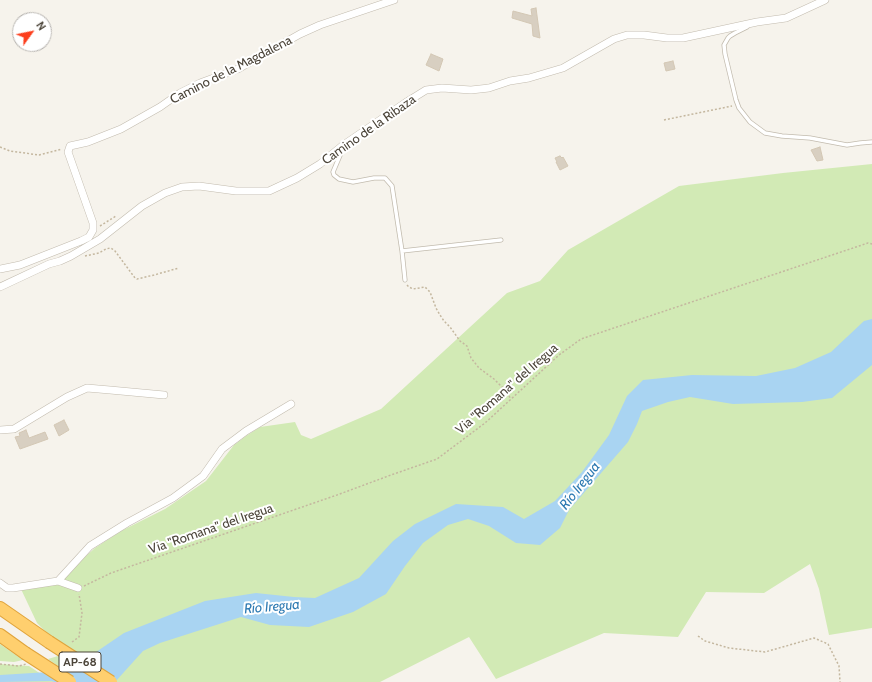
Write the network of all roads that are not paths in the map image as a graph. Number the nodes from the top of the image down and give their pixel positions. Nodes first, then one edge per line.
1 (394, 0) edge
2 (825, 0) edge
3 (757, 22) junction
4 (872, 142) edge
5 (345, 144) junction
6 (501, 240) dead end
7 (402, 251) junction
8 (1, 269) edge
9 (405, 280) road end
10 (0, 287) edge
11 (164, 395) dead end
12 (291, 404) dead end
13 (0, 430) edge
14 (58, 581) junction
15 (0, 583) edge
16 (78, 588) road end
17 (0, 608) edge
18 (0, 635) edge
19 (70, 682) edge
20 (111, 682) edge

1 - 8 street, Camino de la Magdalena
2 - 3 street, Camino de la Ribaza
3 - 4 lane
3 - 5 street, Camino de la Ribaza
5 - 7 lane
5 - 10 street, Camino de la Ribaza
6 - 7 lane
7 - 9 lane
11 - 13 street
12 - 14 street
14 - 15 street
14 - 16 street
17 - 20 highway, AP-68, bridge
18 - 19 highway, AP-68, bridge

